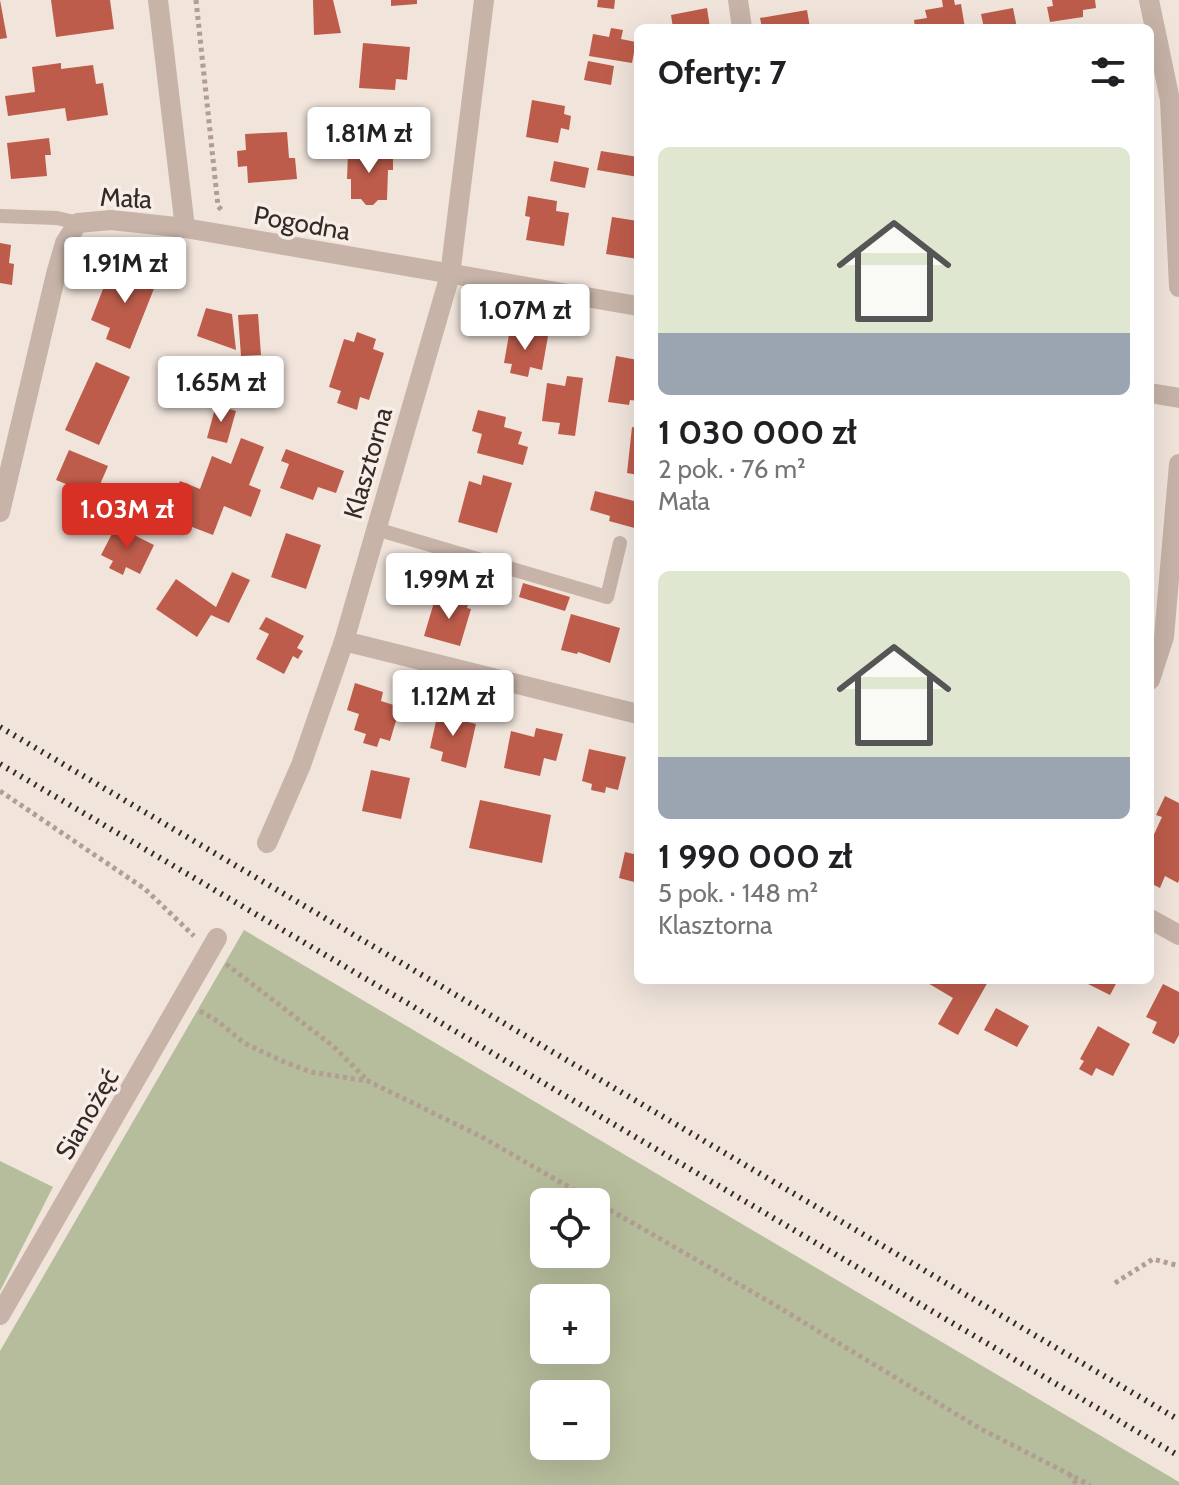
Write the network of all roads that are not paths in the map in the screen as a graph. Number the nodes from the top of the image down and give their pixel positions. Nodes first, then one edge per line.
1 (158, 0) edge
2 (484, 0) edge
3 (738, 0) edge
4 (1149, 0) edge
5 (741, 24) edge
6 (1174, 100) edge
7 (0, 216) edge
8 (78, 223) junction
9 (185, 228) junction
10 (450, 275) junction
11 (1179, 287) edge
12 (634, 305) edge
13 (1154, 394) edge
14 (1179, 398) edge
15 (1179, 464) edge
16 (0, 512) edge
17 (376, 529) junction
18 (620, 543) dead end
19 (1171, 640) edge
20 (344, 641) junction
21 (1154, 672) edge
22 (634, 713) edge
23 (267, 843) dead end
24 (1154, 921) edge
25 (1179, 935) edge
26 (213, 944) road end
27 (0, 1315) edge

1 - 9 street
2 - 10 street, Klasztorna
3 - 5 street
4 - 6 street
6 - 11 street
7 - 8 lane
8 - 9 street, Mała
8 - 16 street, Mała
9 - 10 street, Pogodna
10 - 12 street, Pogodna
10 - 17 street, Klasztorna
13 - 14 street
15 - 19 street
17 - 18 lane
17 - 20 street, Klasztorna
19 - 21 street
20 - 22 street
20 - 23 street
24 - 25 street
26 - 27 street, Sianożęć

